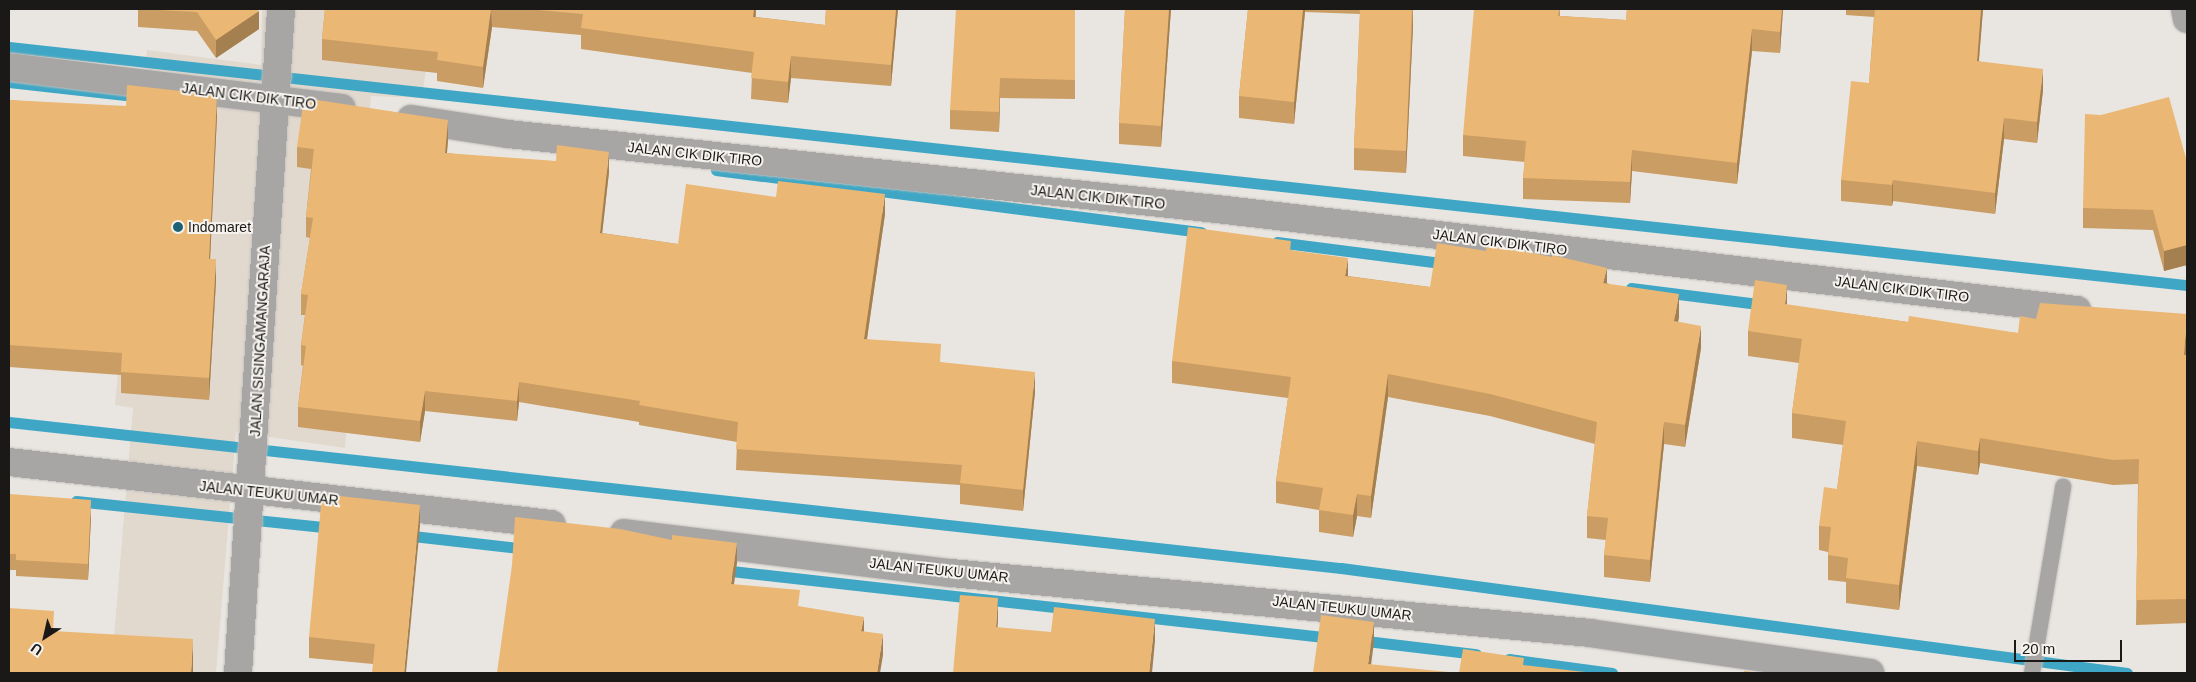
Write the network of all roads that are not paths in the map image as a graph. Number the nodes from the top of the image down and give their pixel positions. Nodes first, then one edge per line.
1 (281, 9) edge
2 (2184, 9) edge
3 (2187, 19) edge
4 (9, 67) edge
5 (275, 98) junction
6 (2098, 312) edge
7 (9, 462) edge
8 (2063, 486) dead end
9 (251, 492) junction
10 (238, 673) edge
11 (1870, 673) edge
12 (2032, 673) edge

1 - 5 street, JALAN SISINGAMANGARAJA
2 - 3 street
4 - 5 street, JALAN CIK DIK TIRO
5 - 6 street, JALAN CIK DIK TIRO
5 - 9 street, JALAN SISINGAMANGARAJA
7 - 9 street, JALAN TEUKU UMAR
8 - 12 lane
9 - 10 street, JALAN SISINGAMANGARAJA
9 - 11 street, JALAN TEUKU UMAR

